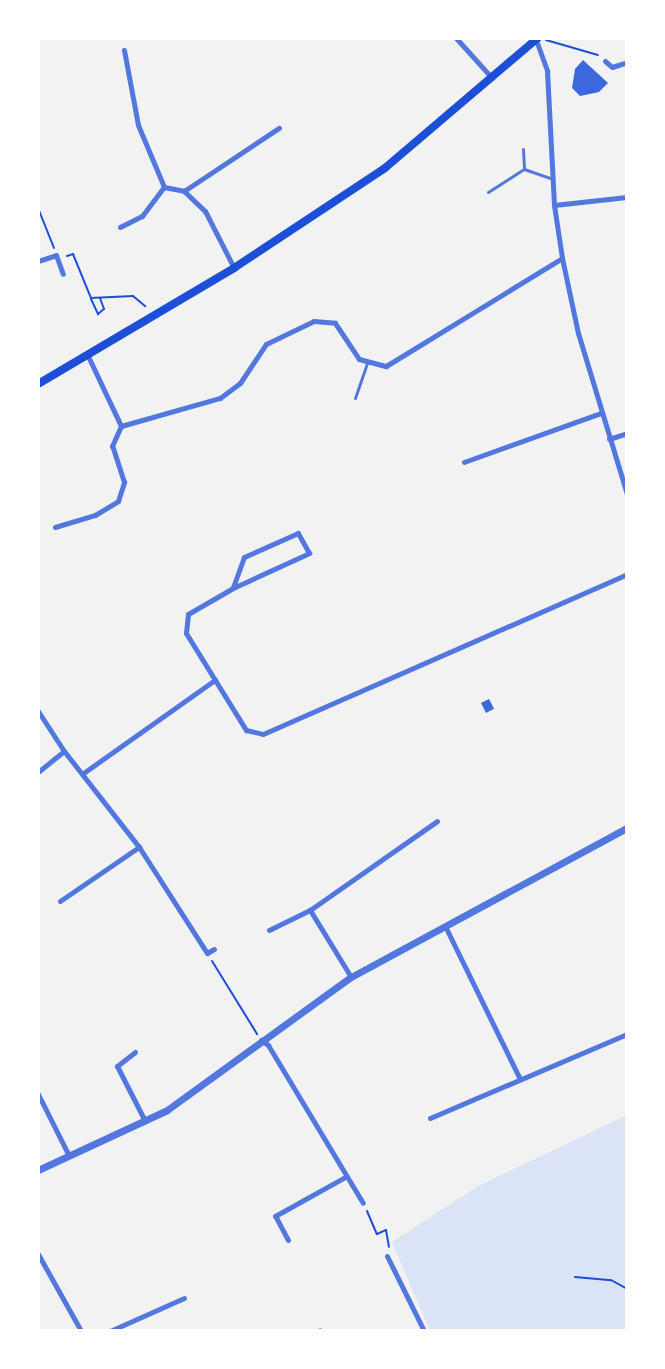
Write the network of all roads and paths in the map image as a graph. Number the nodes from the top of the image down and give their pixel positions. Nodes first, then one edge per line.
1 (456, 38) edge
2 (537, 39) edge
3 (124, 50) dead end
4 (605, 61) joint
5 (627, 62) edge
6 (492, 78) junction
7 (279, 128) dead end
8 (523, 149) dead end
9 (524, 169) junction
10 (553, 179) junction
11 (164, 187) junction
12 (184, 191) junction
13 (488, 192) dead end
14 (627, 197) edge
15 (554, 205) junction
16 (38, 208) edge
17 (120, 227) dead end
18 (57, 257) junction
19 (562, 258) junction
20 (38, 261) edge
21 (234, 268) junction
22 (63, 274) dead end
23 (91, 298) junction
24 (100, 298) junction
25 (151, 316) junction
26 (87, 353) junction
27 (368, 361) junction
28 (38, 384) edge
29 (355, 398) dead end
30 (601, 413) junction
31 (121, 426) junction
32 (627, 433) edge
33 (609, 439) junction
34 (464, 462) dead end
35 (627, 494) edge
36 (55, 527) dead end
37 (627, 574) edge
38 (233, 588) junction
39 (215, 680) junction
40 (38, 711) edge
41 (64, 751) junction
42 (38, 772) edge
43 (82, 774) junction
44 (437, 821) dead end
45 (627, 828) edge
46 (139, 847) junction
47 (60, 901) dead end
48 (310, 910) junction
49 (445, 925) junction
50 (269, 930) dead end
51 (214, 949) dead end
52 (207, 953) junction
53 (351, 977) junction
54 (627, 1034) edge
55 (261, 1040) junction
56 (135, 1052) dead end
57 (520, 1079) junction
58 (38, 1094) edge
59 (430, 1118) dead end
60 (145, 1121) junction
61 (69, 1156) junction
62 (38, 1170) edge
63 (345, 1177) junction
64 (363, 1203) joint
65 (288, 1240) dead end
66 (38, 1254) edge
67 (387, 1256) joint
68 (575, 1277) dead end
69 (627, 1289) edge
70 (184, 1298) dead end
71 (81, 1331) edge
72 (110, 1331) edge
73 (424, 1331) edge

1 - 6 street
2 - 4 path
2 - 6 main road
2 - 10 street
3 - 11 street
4 - 5 street
6 - 21 main road
7 - 12 street
8 - 9 lane
9 - 10 lane
9 - 13 lane
10 - 15 street
11 - 12 street
11 - 17 street
12 - 21 street
14 - 15 street
15 - 19 street
16 - 18 path
18 - 20 street
18 - 22 street
18 - 23 path
19 - 27 street
19 - 30 street
21 - 25 main road
23 - 24 path
23 - 24 path
24 - 25 path
25 - 26 main road
26 - 28 main road
26 - 31 street
27 - 29 lane
27 - 31 street
30 - 33 street
30 - 34 street
31 - 36 street
32 - 33 street
33 - 35 street
37 - 39 street
38 - 38 street
38 - 39 street
39 - 43 street
40 - 41 street
41 - 42 street
41 - 43 street
43 - 46 street
44 - 48 street
45 - 49 street
46 - 47 street
46 - 52 street
48 - 50 street
48 - 53 street
49 - 53 street
49 - 57 street
51 - 52 street
52 - 55 path
53 - 55 street
54 - 57 street
55 - 60 street
55 - 63 street
56 - 60 street
57 - 59 street
58 - 61 street
60 - 61 street
61 - 62 street
63 - 64 street
63 - 65 street
64 - 67 path
66 - 71 street
67 - 73 street
68 - 69 path
70 - 72 street

